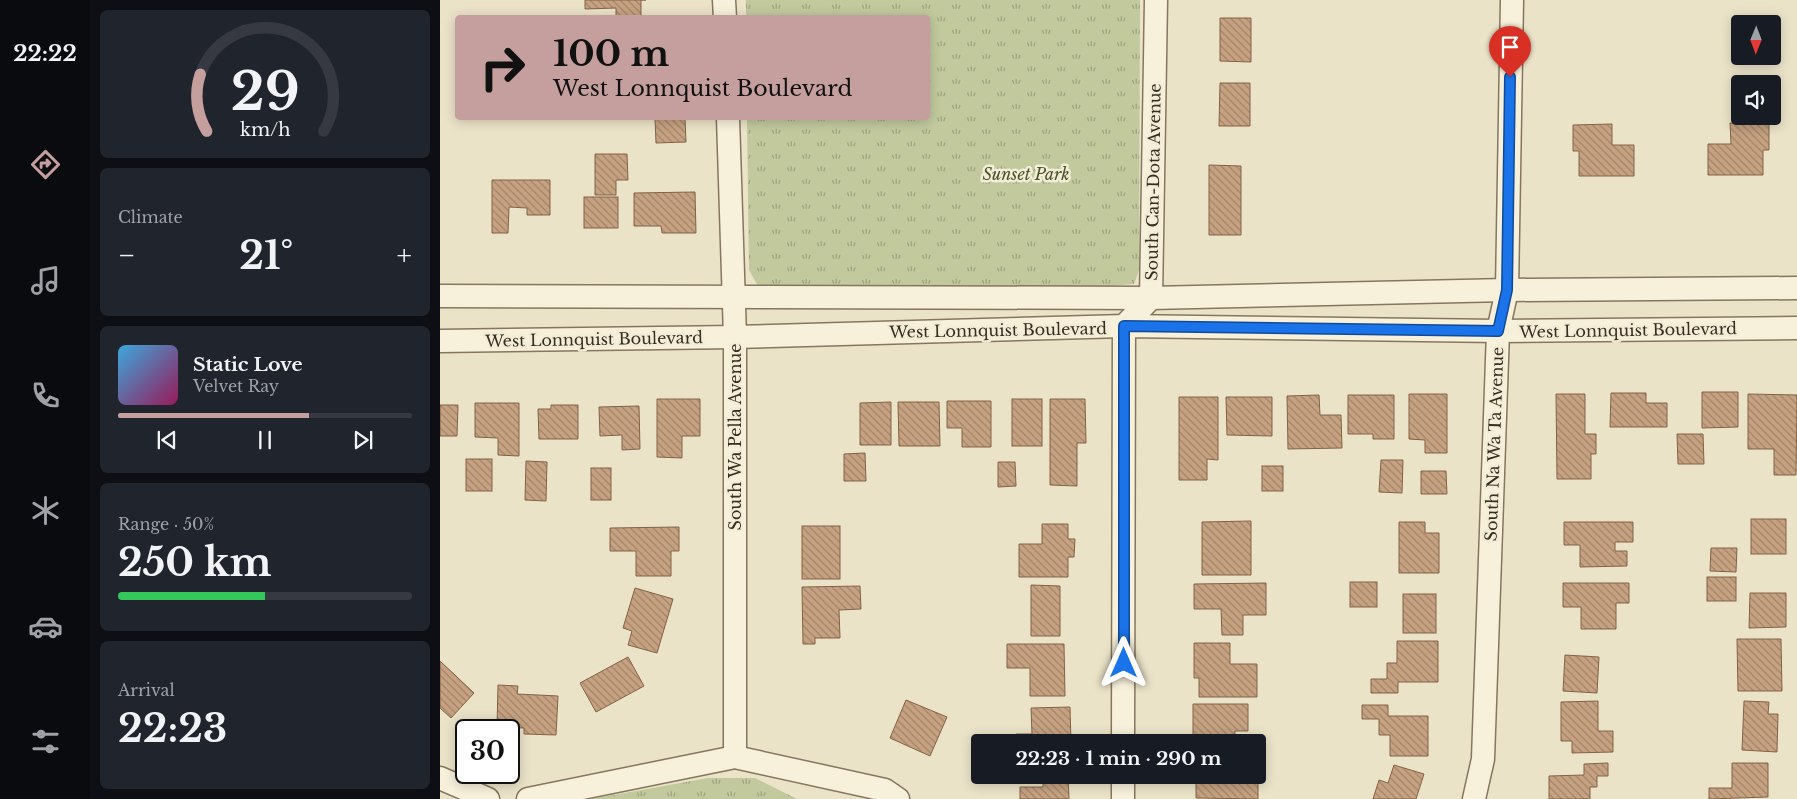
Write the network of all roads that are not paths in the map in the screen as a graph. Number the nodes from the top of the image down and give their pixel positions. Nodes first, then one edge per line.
1 (724, 0) edge
2 (1156, 0) edge
3 (1512, 0) edge
4 (725, 15) edge
5 (728, 120) edge
6 (1797, 288) edge
7 (1507, 290) junction
8 (440, 296) edge
9 (733, 297) junction
10 (1151, 298) junction
11 (1124, 326) junction
12 (1797, 328) edge
13 (1498, 331) junction
14 (735, 336) junction
15 (440, 341) edge
16 (1123, 734) edge
17 (734, 757) junction
18 (440, 778) edge
19 (1123, 784) edge
20 (488, 799) edge
21 (528, 799) edge
22 (898, 799) edge
23 (1123, 799) edge
24 (1474, 799) edge

1 - 4 street
2 - 10 street, South Can-Dota Avenue
3 - 7 street, South Na Wa Ta Avenue
5 - 9 street, South Wa Pella Avenue
6 - 7 street, West Lonnquist Boulevard
7 - 10 street, West Lonnquist Boulevard
7 - 13 street, South Na Wa Ta Avenue
8 - 9 street, West Lonnquist Boulevard
9 - 10 street, West Lonnquist Boulevard
9 - 14 street, South Wa Pella Avenue
10 - 11 street, South Can-Dota Avenue
11 - 13 street, West Lonnquist Boulevard
11 - 14 street, West Lonnquist Boulevard
11 - 16 street
12 - 13 street, West Lonnquist Boulevard
13 - 24 street, South Na Wa Ta Avenue
14 - 15 street, West Lonnquist Boulevard
14 - 17 street, South Wa Pella Avenue
17 - 21 street
17 - 22 street
18 - 20 street
19 - 23 street

